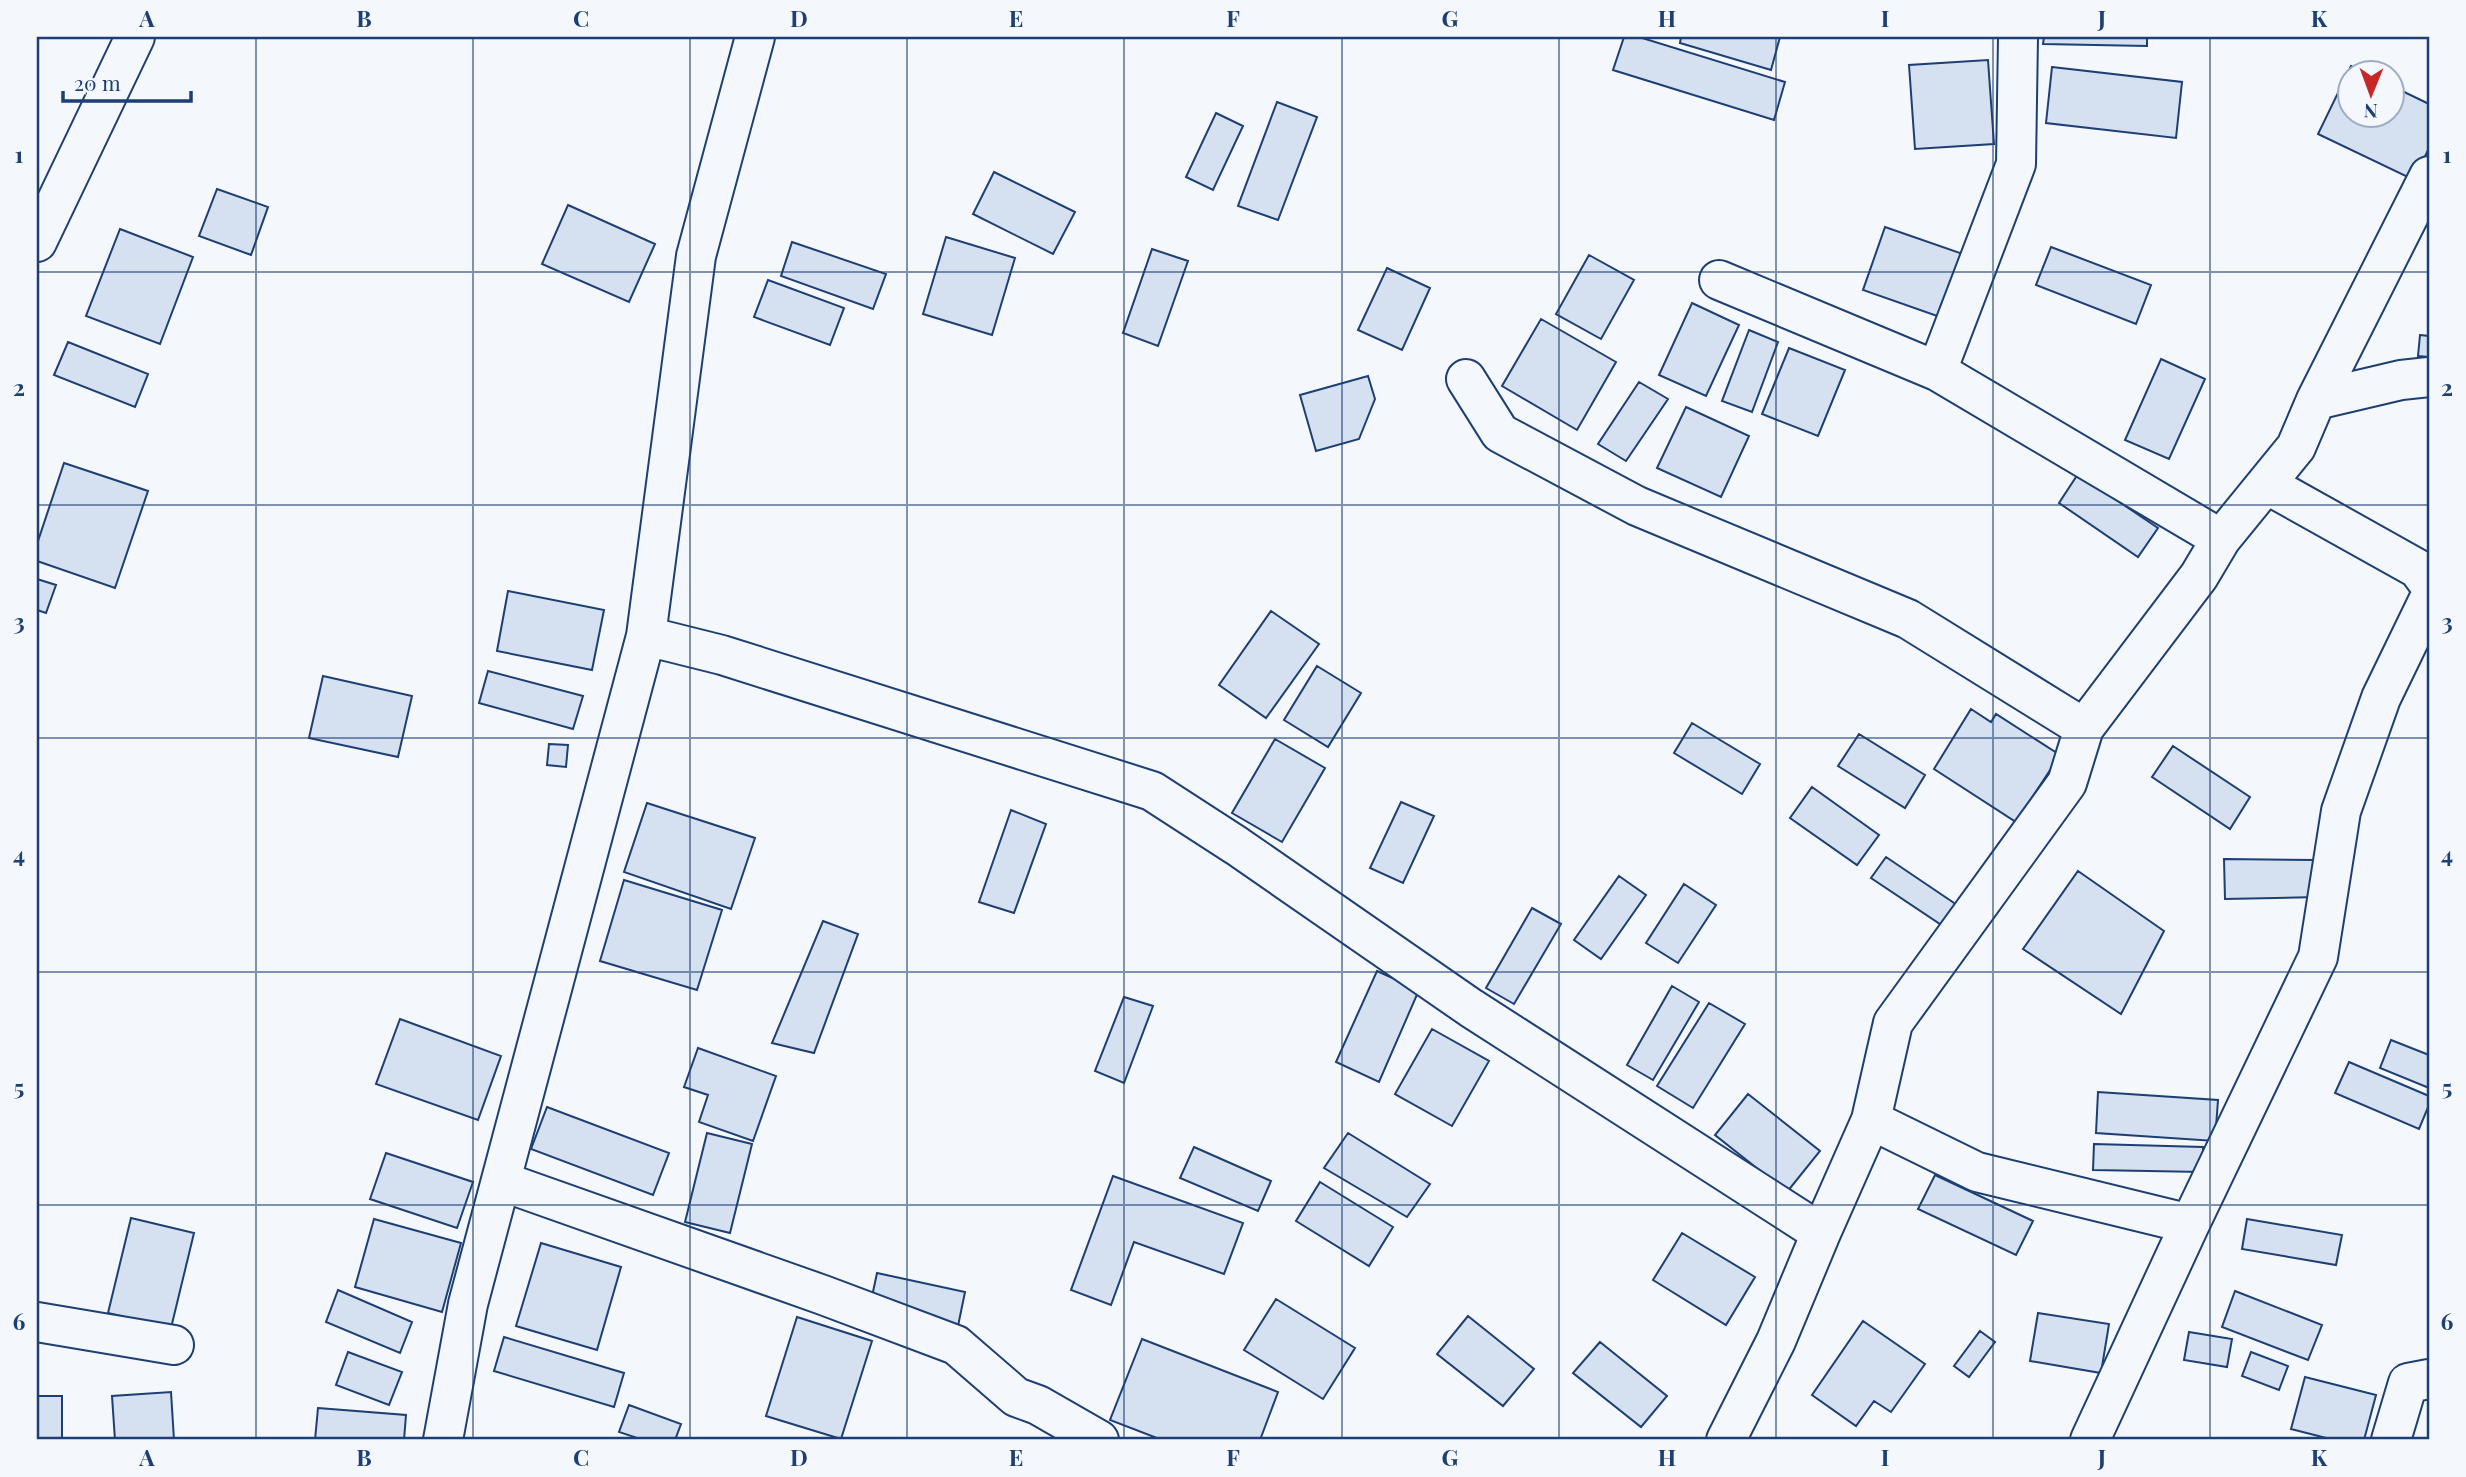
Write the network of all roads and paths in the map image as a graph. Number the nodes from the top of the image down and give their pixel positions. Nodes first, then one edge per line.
1 (135, 37) edge
2 (755, 37) edge
3 (2018, 37) edge
4 (2429, 176) edge
5 (37, 242) edge
6 (1719, 280) dead end
7 (1937, 371) junction
8 (2429, 377) edge
9 (1466, 379) dead end
10 (2316, 400) junction
11 (2266, 484) junction
12 (2221, 539) junction
13 (2429, 584) edge
14 (2429, 599) edge
15 (646, 636) junction
16 (2084, 728) junction
17 (1871, 1120) junction
18 (500, 1181) junction
19 (2190, 1224) junction
20 (1821, 1233) junction
21 (37, 1322) edge
22 (174, 1345) dead end
23 (2429, 1379) edge
24 (443, 1440) edge
25 (1100, 1440) edge
26 (1726, 1440) edge
27 (2090, 1440) edge
28 (2391, 1440) edge

1 - 5 street
2 - 15 street
3 - 7 street
4 - 10 street
6 - 7 street
7 - 12 street
8 - 10 street
9 - 16 street
10 - 11 street
11 - 12 street
11 - 13 street
12 - 16 street
14 - 19 street
15 - 18 street
15 - 20 street
16 - 17 street
17 - 19 street
17 - 20 street
18 - 24 street
18 - 25 street
19 - 27 street
20 - 26 street
21 - 22 street
23 - 28 street

